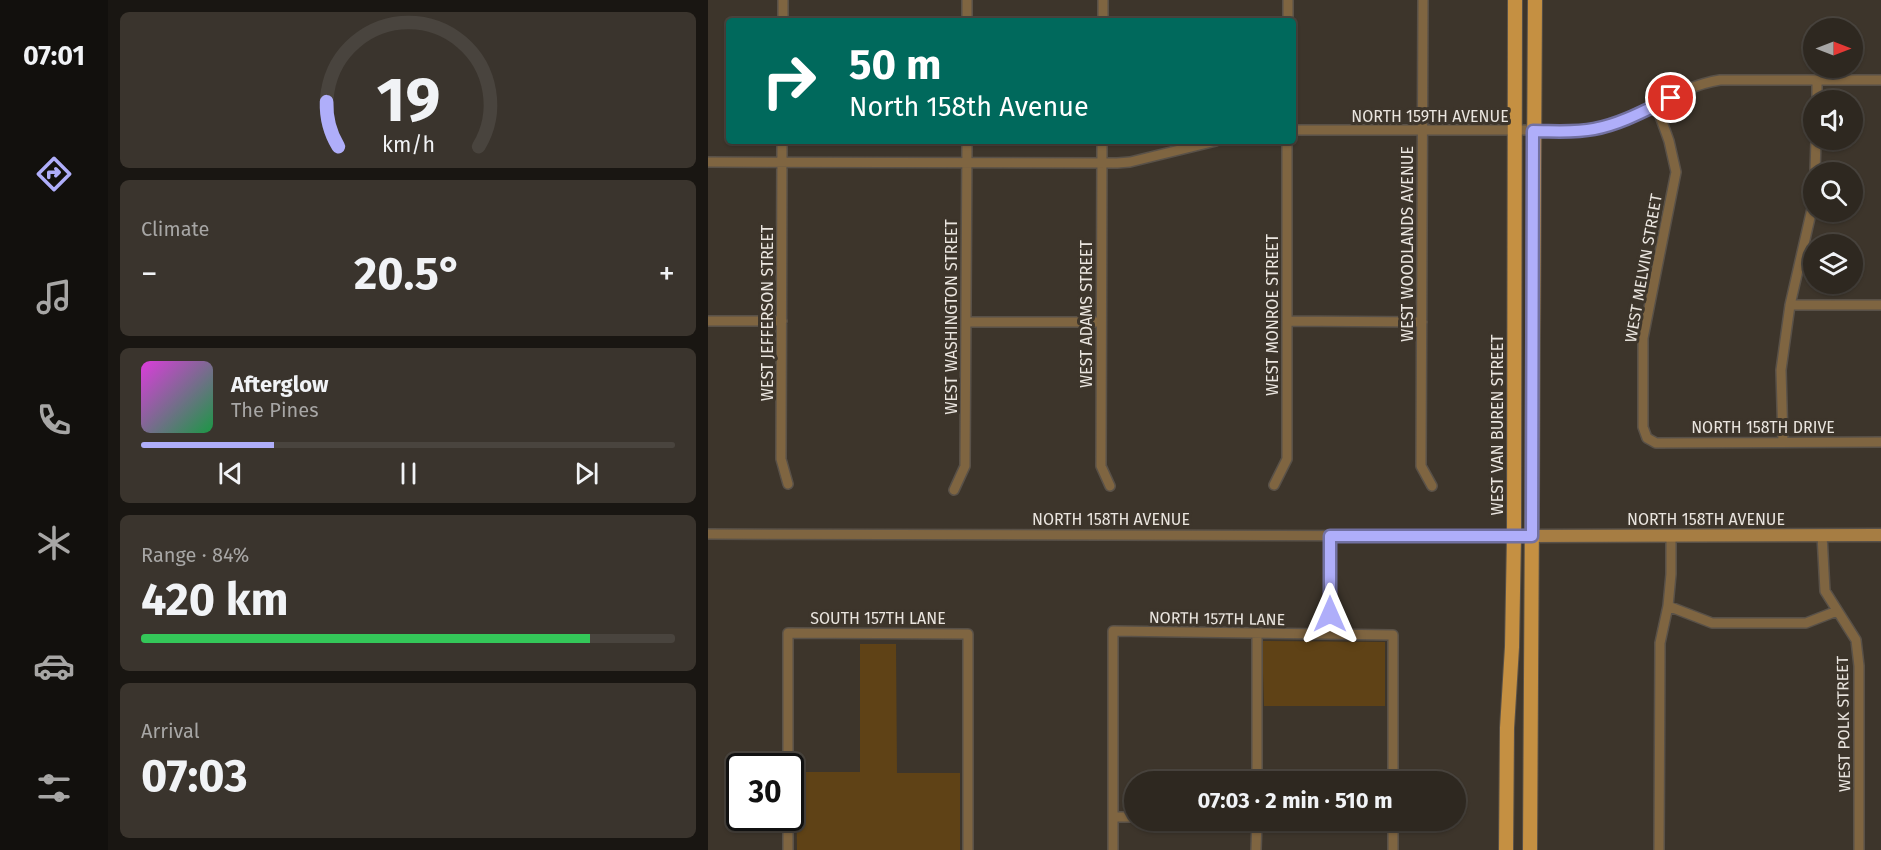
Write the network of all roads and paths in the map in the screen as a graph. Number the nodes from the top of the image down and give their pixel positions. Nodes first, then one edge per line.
1 (783, 0) edge
2 (967, 0) edge
3 (1104, 0) edge
4 (1288, 0) edge
5 (1423, 0) edge
6 (1515, 0) edge
7 (1535, 0) edge
8 (783, 18) edge
9 (967, 18) edge
10 (1103, 18) edge
11 (1288, 18) edge
12 (1817, 80) junction
13 (1881, 80) edge
14 (1816, 90) edge
15 (1656, 105) junction
16 (1296, 130) edge
17 (1422, 130) junction
18 (1514, 131) junction
19 (1533, 131) junction
20 (782, 144) edge
21 (967, 144) edge
22 (1102, 144) edge
23 (1204, 144) edge
24 (1287, 144) edge
25 (708, 162) edge
26 (782, 162) junction
27 (967, 164) junction
28 (1102, 164) junction
29 (1809, 222) edge
30 (1881, 305) edge
31 (1790, 306) junction
32 (708, 321) edge
33 (782, 321) junction
34 (1287, 321) junction
35 (966, 322) junction
36 (1101, 322) junction
37 (1422, 322) junction
38 (1647, 438) joint
39 (1783, 442) junction
40 (1881, 442) edge
41 (788, 484) dead end
42 (1274, 485) dead end
43 (1110, 486) dead end
44 (1432, 486) dead end
45 (954, 490) dead end
46 (708, 534) edge
47 (1822, 535) junction
48 (1881, 535) edge
49 (1330, 536) junction
50 (1514, 536) junction
51 (1532, 536) junction
52 (1671, 536) junction
53 (1668, 606) junction
54 (1837, 611) junction
55 (1257, 633) junction
56 (1330, 634) junction
57 (788, 753) edge
58 (1257, 771) edge
59 (1393, 771) edge
60 (1113, 817) junction
61 (1124, 817) edge
62 (788, 831) edge
63 (1257, 831) edge
64 (1393, 831) edge
65 (788, 850) edge
66 (968, 850) edge
67 (1113, 850) edge
68 (1256, 850) edge
69 (1393, 850) edge
70 (1506, 850) edge
71 (1530, 850) edge
72 (1659, 850) edge
73 (1859, 850) edge

1 - 8 street
2 - 9 street
3 - 10 street
4 - 11 street
5 - 17 street, WEST WOODLANDS AVENUE
6 - 18 main road, WEST VAN BUREN STREET
7 - 19 main road
12 - 13 street, NORTH 159TH AVENUE
12 - 14 street
12 - 15 street, NORTH 159TH AVENUE
15 - 19 street, NORTH 159TH AVENUE
15 - 38 street, WEST MELVIN STREET
16 - 17 street, NORTH 159TH AVENUE
17 - 18 street, NORTH 159TH AVENUE
17 - 37 street, WEST WOODLANDS AVENUE
18 - 19 street, NORTH 159TH AVENUE
18 - 50 main road, WEST VAN BUREN STREET
19 - 51 main road
20 - 26 street, WEST JEFFERSON STREET
21 - 27 street, WEST WASHINGTON STREET
22 - 28 street, WEST ADAMS STREET
23 - 28 street
24 - 34 street, WEST MONROE STREET
25 - 26 street
26 - 27 street
26 - 33 street, WEST JEFFERSON STREET
27 - 28 street
27 - 35 street, WEST WASHINGTON STREET
28 - 36 street, WEST ADAMS STREET
29 - 31 street
30 - 31 street
31 - 39 street
32 - 33 street
33 - 41 street, WEST JEFFERSON STREET
34 - 37 street
34 - 42 street, WEST MONROE STREET
35 - 36 street
35 - 45 street, WEST WASHINGTON STREET
36 - 43 street, WEST ADAMS STREET
37 - 44 street, WEST WOODLANDS AVENUE
38 - 39 street, NORTH 158TH DRIVE
39 - 40 street, NORTH 158TH DRIVE
46 - 49 street, NORTH 158TH AVENUE
47 - 48 street, NORTH 158TH AVENUE
47 - 52 street, NORTH 158TH AVENUE
47 - 54 street, WEST POLK STREET
49 - 50 street, NORTH 158TH AVENUE
49 - 56 street
50 - 51 street, NORTH 158TH AVENUE
50 - 70 main road, WEST VAN BUREN STREET
51 - 52 street, NORTH 158TH AVENUE
51 - 71 main road
52 - 53 street
53 - 54 street
53 - 72 street
54 - 73 street, WEST POLK STREET
55 - 56 street, NORTH 157TH LANE
55 - 58 street
55 - 60 street, NORTH 157TH LANE
56 - 59 street, NORTH 157TH LANE
57 - 66 street, SOUTH 157TH LANE
60 - 61 street
60 - 67 street
62 - 65 street
63 - 68 street
64 - 69 street

